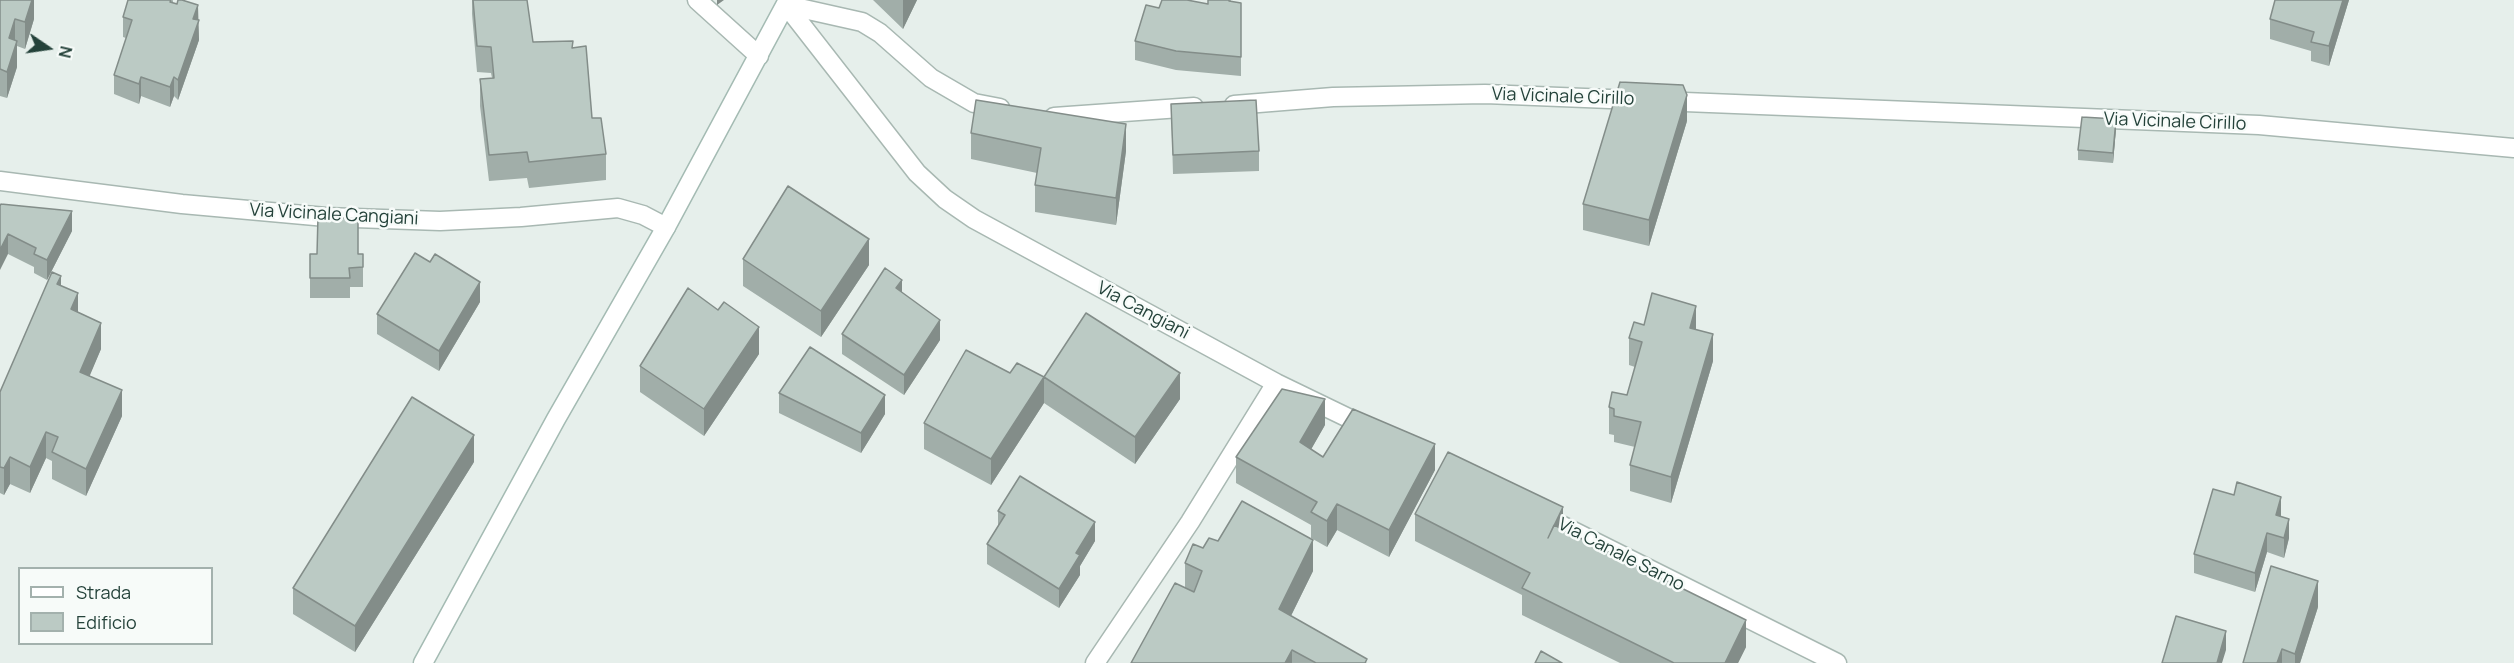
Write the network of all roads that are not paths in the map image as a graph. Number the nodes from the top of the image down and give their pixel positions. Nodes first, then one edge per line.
1 (697, 0) edge
2 (787, 2) edge
3 (759, 56) junction
4 (1015, 111) edge
5 (1036, 114) edge
6 (2514, 148) edge
7 (0, 181) edge
8 (666, 227) junction
9 (1276, 383) junction
10 (1382, 435) edge
11 (1528, 508) edge
12 (423, 663) edge
13 (1095, 663) edge
14 (1837, 663) edge

1 - 3 street
2 - 3 street
2 - 4 street
2 - 9 street, Via Cangiani
3 - 8 street
5 - 6 street, Via Vicinale Cirillo
7 - 8 street, Via Vicinale Cangiani
8 - 12 street
9 - 10 street
9 - 13 street
11 - 14 street, Via Canale Sarno

